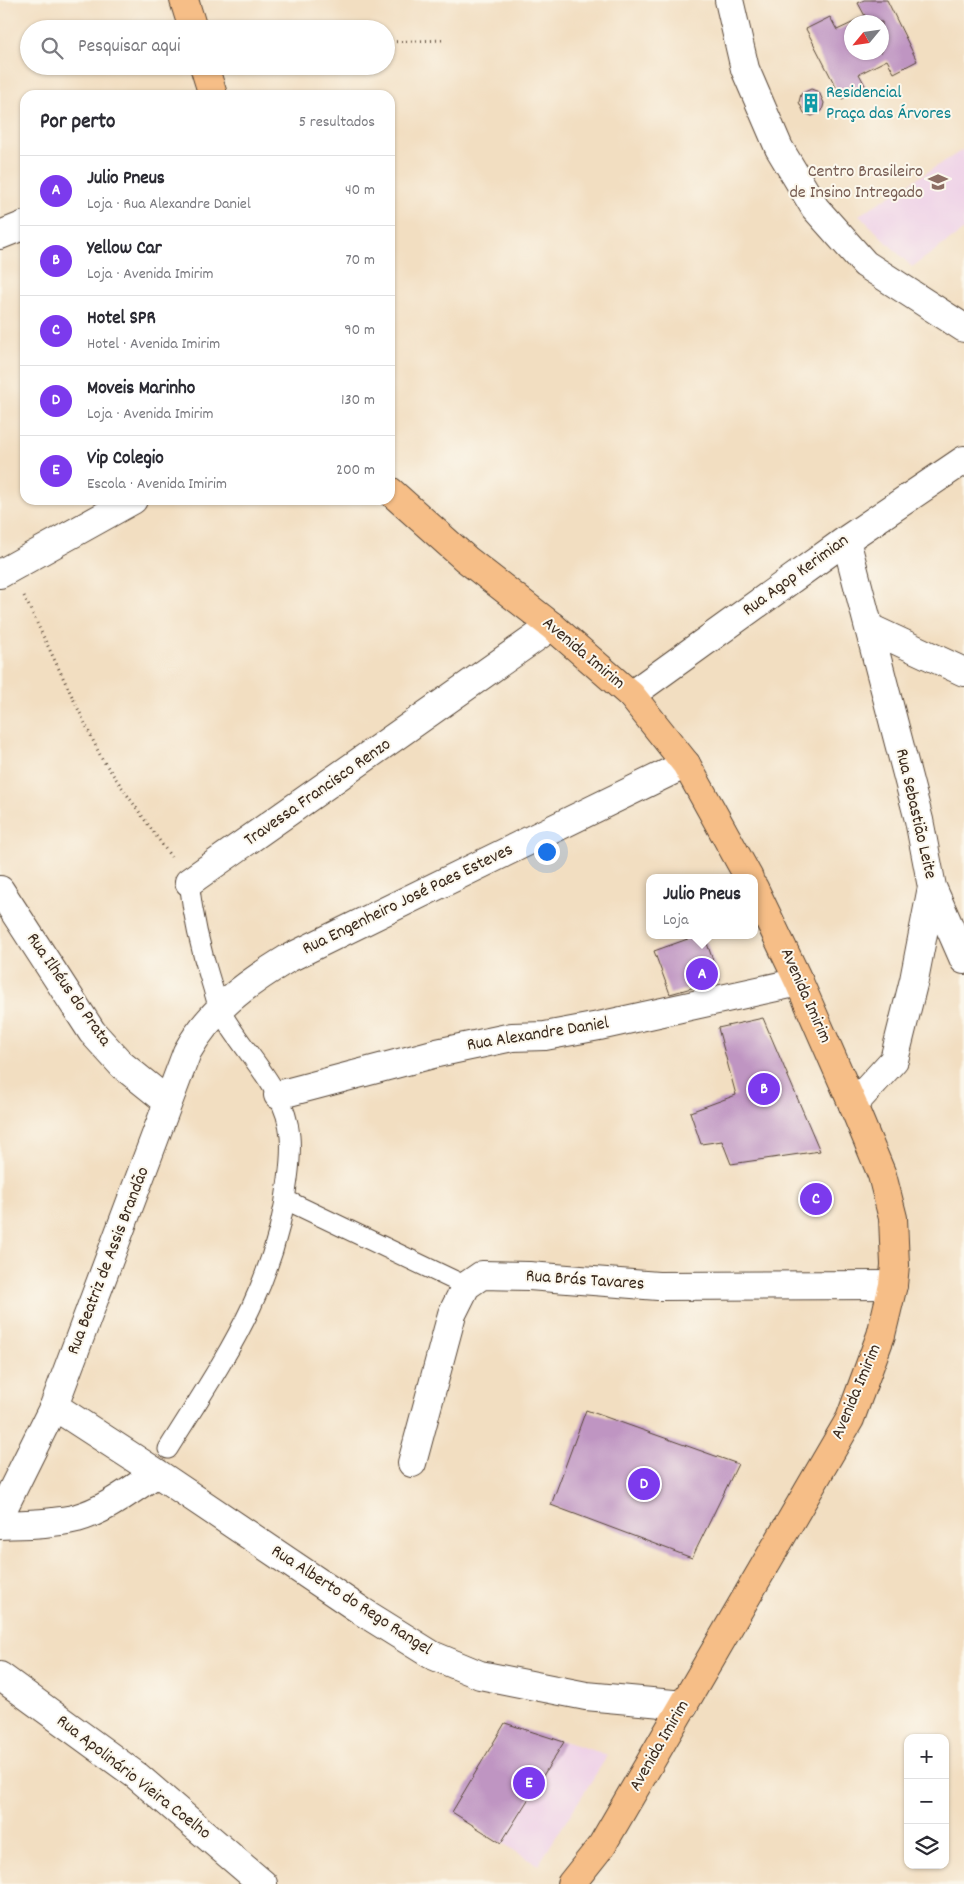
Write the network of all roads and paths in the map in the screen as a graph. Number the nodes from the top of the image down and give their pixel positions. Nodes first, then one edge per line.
1 (184, 0) edge
2 (729, 0) edge
3 (190, 20) edge
4 (444, 40) dead end
5 (395, 42) edge
6 (207, 75) edge
7 (211, 90) edge
8 (20, 227) edge
9 (0, 235) edge
10 (964, 328) edge
11 (964, 460) edge
12 (395, 495) edge
13 (124, 505) edge
14 (846, 540) junction
15 (4, 572) edge
16 (552, 626) junction
17 (870, 628) junction
18 (964, 672) edge
19 (631, 695) junction
20 (686, 764) junction
21 (747, 874) edge
22 (189, 882) junction
23 (932, 887) junction
24 (0, 890) edge
25 (758, 896) edge
26 (964, 960) edge
27 (799, 982) junction
28 (219, 1009) junction
29 (278, 1096) junction
30 (168, 1102) junction
31 (853, 1105) junction
32 (286, 1200) junction
33 (893, 1285) junction
34 (466, 1286) junction
35 (54, 1406) junction
36 (162, 1461) junction
37 (412, 1463) dead end
38 (0, 1515) edge
39 (0, 1525) edge
40 (0, 1676) edge
41 (684, 1705) junction
42 (263, 1884) edge
43 (571, 1884) edge

1 - 3 main road
2 - 10 street
4 - 5 path
6 - 7 main road
8 - 9 street
11 - 14 street, Rua Agop Kerimian
12 - 16 main road, Avenida Imirim
13 - 15 street
14 - 17 street, Rua Sebastião Leite
14 - 19 street, Rua Agop Kerimian
15 - 22 path
16 - 19 main road, Avenida Imirim
16 - 22 street, Travessa Francisco Renzo
17 - 18 street
17 - 23 street, Rua Sebastião Leite
19 - 20 main road, Avenida Imirim
20 - 21 main road, Avenida Imirim
20 - 28 street, Rua Engenheiro José Paes Esteves
22 - 28 lane
23 - 26 street
23 - 31 street, Rua Sebastião Leite
24 - 30 street, Rua Ilhéus do Prata
25 - 27 main road, Avenida Imirim
27 - 29 street, Rua Alexandre Daniel
27 - 31 main road, Avenida Imirim
28 - 29 lane
28 - 30 street, Rua Beatriz de Assis Brandão
29 - 32 lane
30 - 35 street, Rua Beatriz de Assis Brandão
31 - 33 main road, Avenida Imirim
32 - 34 lane
32 - 36 lane
33 - 34 street, Rua Brás Tavares
33 - 41 main road, Avenida Imirim
34 - 37 street
35 - 36 street, Rua Alberto do Rego Rangel
35 - 38 street, Rua Beatriz de Assis Brandão
36 - 39 street
36 - 41 street, Rua Alberto do Rego Rangel
40 - 42 street, Rua Apolinário Vieira Coelho
41 - 43 main road, Avenida Imirim

